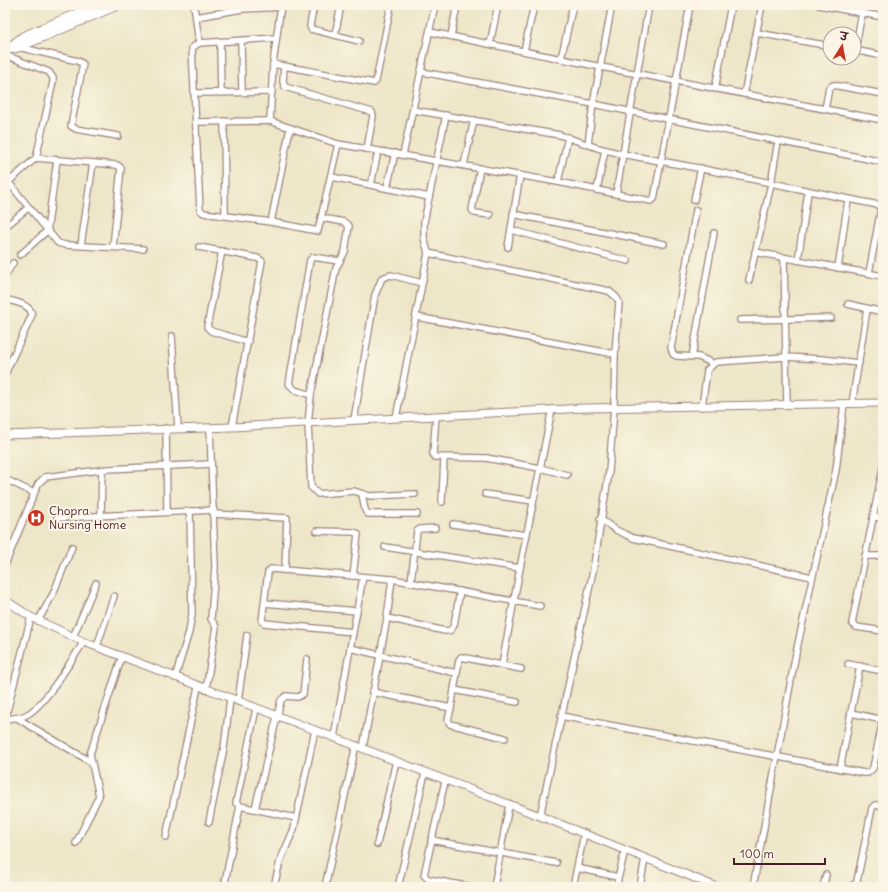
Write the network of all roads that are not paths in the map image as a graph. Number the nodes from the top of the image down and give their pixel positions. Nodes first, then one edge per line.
1 (98, 5) edge
2 (117, 5) edge
3 (194, 5) edge
4 (314, 5) edge
5 (340, 5) edge
6 (391, 5) edge
7 (435, 5) edge
8 (457, 5) edge
9 (498, 5) edge
10 (534, 5) edge
11 (573, 5) edge
12 (612, 5) edge
13 (649, 5) edge
14 (690, 5) edge
15 (731, 5) edge
16 (762, 5) edge
17 (819, 5) edge
18 (281, 6) edge
19 (862, 13) junction
20 (196, 17) junction
21 (883, 17) edge
22 (859, 26) edge
23 (430, 32) junction
24 (757, 33) junction
25 (335, 35) junction
26 (451, 36) junction
27 (276, 38) junction
28 (241, 41) junction
29 (359, 41) dead end
30 (220, 42) junction
31 (199, 43) junction
32 (490, 44) junction
33 (822, 45) edge
34 (18, 47) junction
35 (524, 51) junction
36 (6, 52) edge
37 (862, 52) edge
38 (883, 56) edge
39 (561, 59) junction
40 (273, 64) junction
41 (284, 67) junction
42 (601, 67) junction
43 (422, 72) junction
44 (636, 74) junction
45 (675, 81) junction
46 (715, 89) junction
47 (242, 92) junction
48 (272, 92) junction
49 (194, 93) junction
50 (221, 93) junction
51 (744, 94) junction
52 (883, 94) edge
53 (593, 104) junction
54 (825, 109) junction
55 (413, 110) junction
56 (630, 111) junction
57 (446, 115) junction
58 (474, 120) junction
59 (668, 120) junction
60 (883, 120) edge
61 (270, 121) junction
62 (196, 122) junction
63 (224, 122) junction
64 (290, 128) junction
65 (118, 136) dead end
66 (568, 137) junction
67 (778, 141) junction
68 (338, 144) junction
69 (588, 144) junction
70 (367, 149) junction
71 (378, 150) junction
72 (605, 150) junction
73 (394, 153) junction
74 (622, 154) junction
75 (403, 155) junction
76 (36, 158) junction
77 (57, 160) junction
78 (437, 160) junction
79 (661, 161) junction
80 (883, 162) edge
81 (93, 163) junction
82 (464, 165) junction
83 (480, 168) junction
84 (701, 168) junction
85 (520, 175) junction
86 (332, 177) junction
87 (6, 182) edge
88 (558, 182) junction
89 (771, 184) junction
90 (371, 185) junction
91 (387, 188) junction
92 (597, 190) junction
93 (808, 192) junction
94 (616, 194) junction
95 (429, 197) junction
96 (883, 198) edge
97 (694, 200) dead end
98 (848, 200) junction
99 (882, 205) edge
100 (28, 208) junction
101 (696, 210) dead end
102 (514, 214) junction
103 (225, 215) junction
104 (490, 215) dead end
105 (322, 218) junction
106 (271, 222) junction
107 (5, 227) edge
108 (511, 230) junction
109 (47, 231) junction
110 (714, 233) dead end
111 (664, 244) dead end
112 (81, 245) junction
113 (113, 247) junction
114 (199, 247) dead end
115 (508, 247) dead end
116 (143, 249) dead end
117 (222, 251) junction
118 (755, 252) junction
119 (428, 253) junction
120 (20, 255) dead end
121 (784, 258) junction
122 (798, 260) junction
123 (339, 261) junction
124 (628, 261) dead end
125 (13, 263) dead end
126 (838, 268) junction
127 (869, 273) junction
128 (5, 276) edge
129 (883, 276) edge
130 (749, 280) dead end
131 (422, 283) junction
132 (5, 299) edge
133 (848, 304) dead end
134 (867, 309) junction
135 (883, 312) edge
136 (416, 317) junction
137 (831, 318) dead end
138 (786, 319) junction
139 (740, 320) dead end
140 (172, 336) dead end
141 (248, 342) junction
142 (615, 354) junction
143 (692, 357) junction
144 (785, 358) junction
145 (712, 363) junction
146 (859, 363) junction
147 (5, 374) edge
148 (311, 395) junction
149 (883, 403) edge
150 (844, 404) junction
151 (852, 404) junction
152 (788, 405) junction
153 (702, 407) junction
154 (614, 408) junction
155 (552, 409) junction
156 (436, 416) junction
157 (396, 418) junction
158 (354, 420) junction
159 (308, 423) junction
160 (232, 427) junction
161 (166, 428) junction
162 (178, 428) junction
163 (210, 428) junction
164 (5, 435) edge
165 (444, 458) junction
166 (211, 464) junction
167 (166, 466) junction
168 (540, 468) junction
169 (883, 468) edge
170 (102, 470) junction
171 (566, 475) dead end
172 (882, 478) edge
173 (5, 479) edge
174 (34, 493) junction
175 (362, 494) junction
176 (415, 494) dead end
177 (485, 494) dead end
178 (533, 501) junction
179 (442, 502) dead end
180 (167, 511) junction
181 (190, 511) junction
182 (214, 512) junction
183 (101, 514) junction
184 (417, 514) dead end
185 (873, 517) junction
186 (57, 518) dead end
187 (883, 518) edge
188 (600, 519) junction
189 (453, 524) dead end
190 (435, 528) dead end
191 (317, 531) dead end
192 (526, 535) junction
193 (72, 547) dead end
194 (385, 547) dead end
195 (415, 551) junction
196 (865, 556) junction
197 (883, 556) edge
198 (5, 565) edge
199 (520, 568) junction
200 (285, 570) junction
201 (353, 576) junction
202 (363, 577) junction
203 (812, 577) junction
204 (392, 579) junction
205 (411, 582) junction
206 (96, 583) dead end
207 (460, 591) junction
208 (114, 596) dead end
209 (5, 600) edge
210 (514, 602) junction
211 (265, 604) junction
212 (540, 606) dead end
213 (357, 611) junction
214 (31, 617) junction
215 (387, 618) junction
216 (38, 621) junction
217 (883, 631) edge
218 (354, 632) junction
219 (247, 635) dead end
220 (73, 637) junction
221 (84, 642) junction
222 (97, 646) junction
223 (350, 648) junction
224 (380, 653) junction
225 (122, 656) junction
226 (307, 659) dead end
227 (848, 664) dead end
228 (502, 665) junction
229 (860, 666) junction
230 (521, 669) dead end
231 (883, 671) edge
232 (456, 673) junction
233 (175, 678) junction
234 (198, 687) junction
235 (206, 690) junction
236 (454, 690) junction
237 (372, 692) junction
238 (230, 699) junction
239 (238, 702) junction
240 (517, 702) dead end
241 (451, 708) junction
242 (256, 709) junction
243 (851, 713) junction
244 (276, 716) junction
245 (561, 716) junction
246 (17, 718) junction
247 (5, 719) edge
248 (883, 720) edge
249 (315, 730) junction
250 (334, 737) junction
251 (505, 738) dead end
252 (359, 747) junction
253 (776, 758) junction
254 (396, 761) junction
255 (91, 762) junction
256 (840, 769) junction
257 (425, 773) junction
258 (445, 781) junction
259 (509, 805) junction
260 (240, 806) junction
261 (883, 806) edge
262 (255, 809) junction
263 (540, 816) junction
264 (296, 818) junction
265 (209, 822) dead end
266 (584, 834) junction
267 (166, 837) dead end
268 (431, 840) junction
269 (76, 843) dead end
270 (378, 844) dead end
271 (624, 850) junction
272 (500, 851) junction
273 (645, 858) junction
274 (556, 863) dead end
275 (577, 868) junction
276 (826, 875) dead end
277 (618, 877) junction
278 (224, 887) edge
279 (274, 887) edge
280 (325, 887) edge
281 (398, 887) edge
282 (471, 887) edge
283 (494, 887) edge
284 (573, 887) edge
285 (616, 887) edge
286 (640, 887) edge
287 (717, 887) edge
288 (753, 887) edge
289 (823, 887) edge
290 (848, 887) edge

1 - 36 highway
2 - 34 highway
3 - 20 street
4 - 25 street
5 - 25 street
6 - 41 street
7 - 23 street
8 - 26 street
9 - 32 street
10 - 35 street
11 - 39 street
12 - 42 street
13 - 44 street
14 - 45 street
15 - 46 street
16 - 24 street
17 - 19 street
18 - 20 street
18 - 27 street
19 - 21 street
19 - 22 street
20 - 31 street
23 - 26 street
23 - 43 street
24 - 33 street
24 - 51 street
25 - 29 street
26 - 32 street
27 - 28 street
27 - 40 street
28 - 30 street
28 - 47 street
30 - 31 street
30 - 50 street
31 - 49 street
32 - 35 street
34 - 36 highway
34 - 65 street
35 - 39 street
36 - 76 street
37 - 38 street
39 - 42 street
40 - 41 street
40 - 48 street
41 - 70 street
42 - 44 street
42 - 53 street
43 - 53 street
43 - 55 street
44 - 45 street
44 - 56 street
45 - 46 street
45 - 59 street
46 - 51 street
47 - 48 street
47 - 50 street
48 - 61 street
49 - 50 street
49 - 62 street
51 - 54 street
52 - 54 street
53 - 56 street
53 - 69 street
54 - 60 street
55 - 57 street
55 - 75 street
56 - 59 street
56 - 74 street
57 - 58 street
57 - 78 street
58 - 66 street
58 - 82 street
59 - 67 street
59 - 79 street
61 - 63 street
61 - 64 street
62 - 63 street
62 - 103 street
63 - 103 street
64 - 68 street
64 - 106 street
66 - 69 street
66 - 88 street
67 - 80 street
67 - 89 street
68 - 70 street
68 - 86 street
69 - 72 street
70 - 71 street
71 - 73 street
71 - 90 street
72 - 74 street
72 - 92 street
73 - 75 street
73 - 91 street
74 - 79 street
74 - 94 street
75 - 78 street
76 - 77 street
76 - 87 street
77 - 81 street
77 - 109 street
78 - 82 street
78 - 95 street
79 - 84 street
79 - 94 street
81 - 112 street
81 - 113 street
82 - 83 street
83 - 85 street
83 - 104 street
84 - 89 street
84 - 97 street
85 - 88 street
85 - 102 street
86 - 90 street
86 - 105 street
87 - 100 street
88 - 92 street
89 - 93 street
89 - 118 street
90 - 91 street
91 - 95 street
92 - 94 street
93 - 98 street
93 - 122 street
95 - 119 street
96 - 99 street
98 - 99 street
98 - 126 street
99 - 127 street
100 - 107 street
100 - 109 street
101 - 143 street
102 - 108 street
102 - 111 street
103 - 106 street
105 - 106 street
105 - 123 street
108 - 115 street
108 - 124 street
109 - 112 street
109 - 120 street
110 - 143 street
112 - 113 street
113 - 116 street
114 - 117 street
117 - 141 street
117 - 141 street
118 - 121 street
118 - 130 street
119 - 131 street
119 - 142 street
121 - 122 street
121 - 138 street
122 - 126 street
123 - 148 street
123 - 148 street
125 - 128 street
126 - 127 street
127 - 129 street
131 - 136 street
131 - 158 street
132 - 147 street
133 - 134 street
134 - 135 street
134 - 146 street
136 - 142 street
136 - 157 street
137 - 138 street
138 - 139 street
138 - 144 street
140 - 162 street
141 - 160 street
142 - 154 street
143 - 145 street
144 - 145 street
144 - 146 street
144 - 152 street
145 - 153 street
146 - 151 street
148 - 159 street
149 - 151 street
150 - 151 street
150 - 152 street
150 - 203 street
152 - 153 street
153 - 154 street
154 - 155 street
154 - 188 street
155 - 156 street
155 - 168 street
156 - 157 street
156 - 165 street
157 - 158 street
158 - 159 street
159 - 160 street
159 - 175 street
160 - 163 street
161 - 162 street
161 - 164 street
161 - 167 street
162 - 163 street
163 - 166 street
165 - 168 street
165 - 179 street
166 - 167 street
166 - 182 street
167 - 170 street
167 - 180 street
168 - 171 street
168 - 178 street
169 - 172 street
170 - 174 street
170 - 183 street
172 - 185 street
173 - 174 street
174 - 198 street
175 - 176 street
175 - 184 street
177 - 178 street
178 - 192 street
180 - 181 street
180 - 183 street
181 - 182 street
181 - 233 street
182 - 200 street
182 - 235 street
183 - 186 street
185 - 187 street
185 - 196 street
188 - 203 street
188 - 245 street
189 - 192 street
190 - 195 street
191 - 201 street
192 - 199 street
193 - 216 street
194 - 195 street
195 - 199 street
195 - 205 street
196 - 197 street
196 - 217 street
199 - 210 street
200 - 201 street
200 - 211 street
201 - 202 street
202 - 204 street
202 - 213 street
203 - 253 street
204 - 205 street
204 - 215 street
205 - 207 street
206 - 220 street
207 - 210 street
207 - 215 street
208 - 222 street
209 - 214 street
210 - 212 street
210 - 228 street
211 - 213 street
211 - 218 street
213 - 218 street
214 - 216 street
214 - 247 street
215 - 224 street
216 - 220 street
218 - 223 street
219 - 239 street
220 - 221 street
221 - 222 street
221 - 246 street
222 - 225 street
223 - 224 street
223 - 250 street
224 - 232 street
224 - 237 street
225 - 233 street
225 - 255 street
226 - 244 street
227 - 229 street
228 - 230 street
228 - 232 street
229 - 231 street
229 - 243 street
232 - 236 street
233 - 234 street
234 - 235 street
234 - 267 street
235 - 238 street
236 - 240 street
236 - 241 street
237 - 241 street
237 - 252 street
238 - 239 street
238 - 265 street
239 - 242 street
241 - 251 street
242 - 244 street
242 - 260 street
243 - 248 street
243 - 256 street
244 - 249 street
244 - 262 street
245 - 253 street
245 - 263 street
246 - 247 street
246 - 255 street
248 - 256 street
249 - 250 street
249 - 264 street
250 - 252 street
252 - 254 street
252 - 280 street
253 - 256 street
253 - 288 street
254 - 257 street
254 - 270 street
255 - 269 street
257 - 258 street
257 - 281 street
258 - 259 street
258 - 268 street
259 - 263 street
259 - 272 street
260 - 262 street
260 - 278 street
261 - 290 street
262 - 264 street
263 - 266 street
264 - 279 street
266 - 271 street
266 - 275 street
268 - 272 street
268 - 282 street
271 - 273 street
271 - 277 street
272 - 274 street
272 - 283 street
273 - 286 street
273 - 287 street
275 - 277 street
275 - 284 street
276 - 289 street
277 - 285 street

